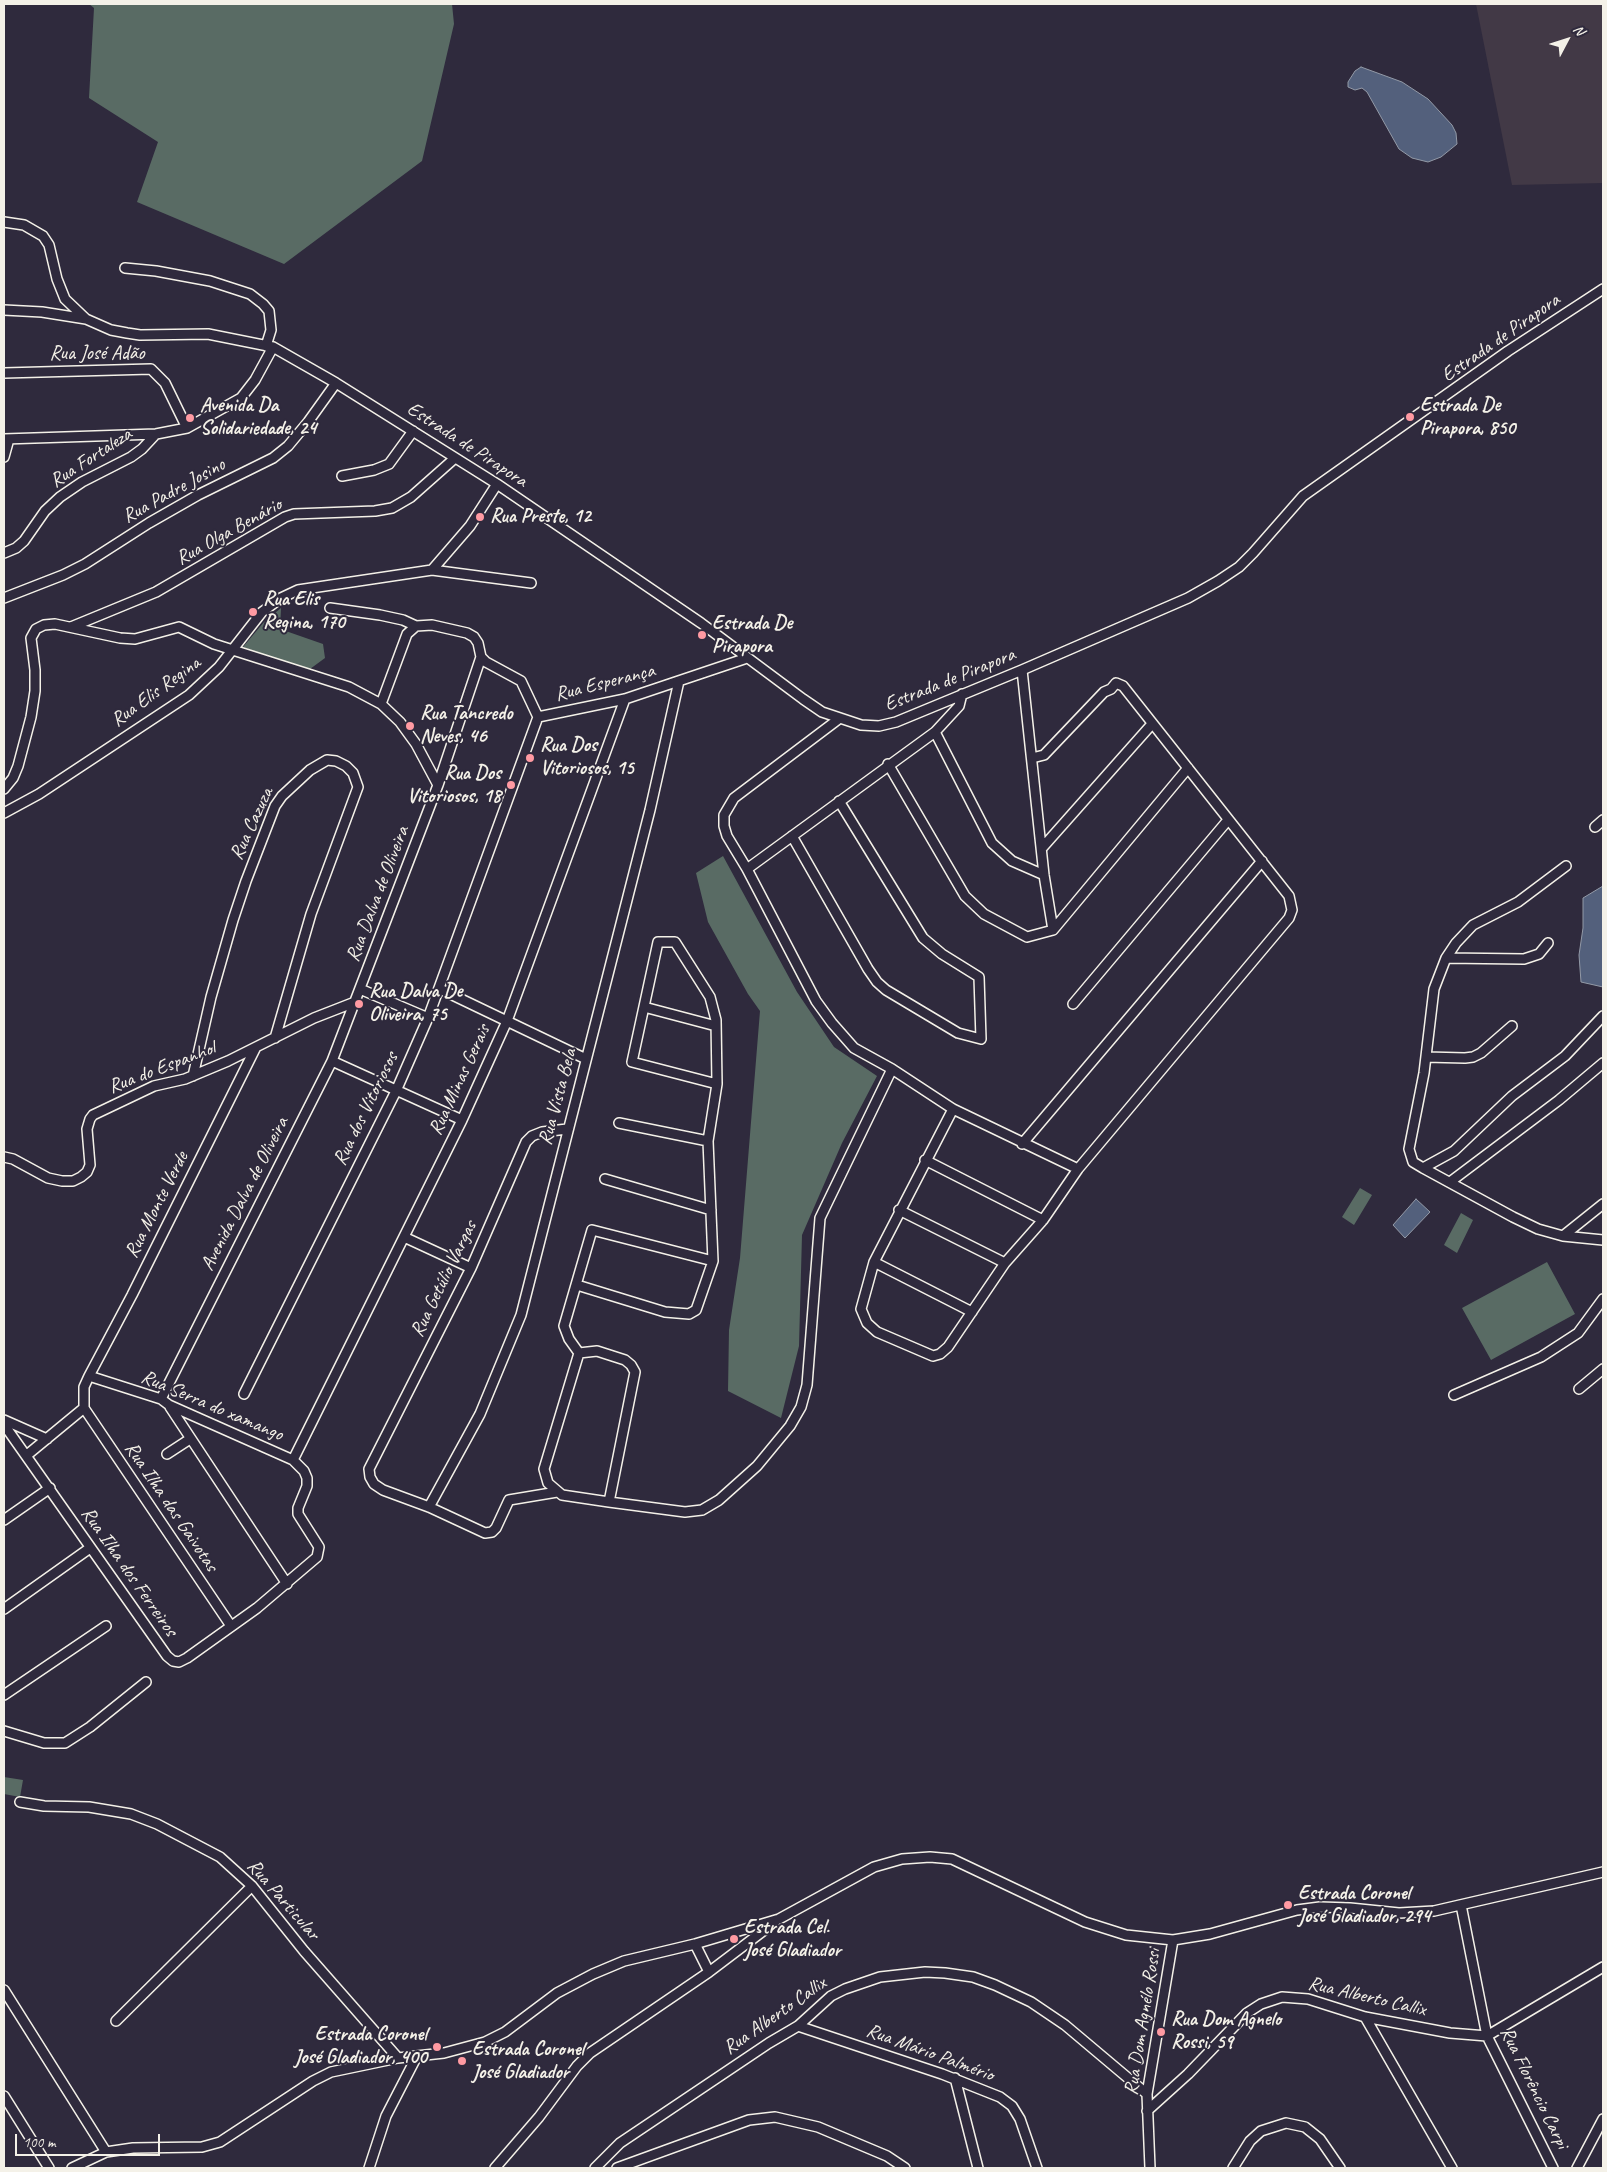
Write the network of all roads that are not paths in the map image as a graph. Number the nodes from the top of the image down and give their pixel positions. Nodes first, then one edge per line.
1 (4, 222) edge
2 (125, 268) dead end
3 (1603, 289) edge
4 (4, 310) edge
5 (86, 319) junction
6 (269, 347) junction
7 (4, 372) edge
8 (336, 383) junction
9 (186, 428) junction
10 (414, 431) junction
11 (156, 434) junction
12 (6, 439) edge
13 (4, 457) edge
14 (455, 458) junction
15 (342, 476) dead end
16 (497, 484) junction
17 (4, 553) edge
18 (432, 570) junction
19 (531, 583) dead end
20 (4, 598) edge
21 (330, 608) dead end
22 (416, 626) junction
23 (71, 627) junction
24 (232, 649) junction
25 (481, 657) junction
26 (747, 658) junction
27 (1022, 670) junction
28 (679, 681) junction
29 (962, 694) junction
30 (625, 699) junction
31 (380, 704) junction
32 (538, 717) junction
33 (840, 718) junction
34 (1152, 724) junction
35 (935, 732) junction
36 (1032, 758) junction
37 (888, 764) junction
38 (1188, 768) junction
39 (438, 785) junction
40 (4, 789) edge
41 (839, 801) junction
42 (4, 813) edge
43 (1228, 820) junction
44 (1603, 820) edge
45 (1595, 827) dead end
46 (792, 836) junction
47 (1042, 848) junction
48 (1262, 861) junction
49 (1566, 866) dead end
50 (747, 869) junction
51 (1044, 875) junction
52 (1052, 930) junction
53 (1548, 943) dead end
54 (1446, 958) junction
55 (360, 989) junction
56 (440, 989) junction
57 (355, 1002) junction
58 (1073, 1004) dead end
59 (644, 1007) junction
60 (1603, 1016) edge
61 (428, 1018) junction
62 (507, 1021) junction
63 (716, 1026) junction
64 (1512, 1026) dead end
65 (275, 1038) junction
66 (255, 1049) junction
67 (1426, 1057) junction
68 (586, 1059) junction
69 (332, 1061) junction
70 (1603, 1063) edge
71 (892, 1069) junction
72 (193, 1076) junction
73 (717, 1084) junction
74 (396, 1091) junction
75 (953, 1109) junction
76 (462, 1120) junction
77 (619, 1123) dead end
78 (567, 1129) junction
79 (708, 1141) junction
80 (1022, 1144) junction
81 (4, 1157) edge
82 (925, 1160) junction
83 (1423, 1168) junction
84 (1078, 1169) junction
85 (604, 1178) dead end
86 (1450, 1182) junction
87 (1603, 1204) edge
88 (711, 1210) junction
89 (899, 1210) junction
90 (1043, 1220) junction
91 (1563, 1236) junction
92 (404, 1237) junction
93 (1603, 1240) edge
94 (713, 1261) junction
95 (874, 1262) junction
96 (1005, 1262) junction
97 (471, 1268) junction
98 (577, 1285) junction
99 (1603, 1299) edge
100 (972, 1312) junction
101 (579, 1353) junction
102 (1603, 1369) edge
103 (89, 1376) junction
104 (1579, 1389) dead end
105 (244, 1394) dead end
106 (1454, 1395) dead end
107 (165, 1402) junction
108 (84, 1408) junction
109 (6, 1424) edge
110 (47, 1439) junction
111 (190, 1439) junction
112 (167, 1454) dead end
113 (27, 1455) junction
114 (294, 1460) junction
115 (50, 1488) junction
116 (557, 1492) junction
117 (609, 1502) junction
118 (429, 1508) junction
119 (4, 1520) edge
120 (90, 1548) junction
121 (287, 1584) junction
122 (4, 1609) edge
123 (106, 1626) dead end
124 (230, 1626) junction
125 (146, 1682) dead end
126 (4, 1695) edge
127 (4, 1732) edge
128 (20, 1802) dead end
129 (1603, 1872) edge
130 (252, 1886) junction
131 (1460, 1905) junction
132 (779, 1919) junction
133 (1173, 1940) junction
134 (695, 1944) junction
135 (1603, 1967) edge
136 (709, 1972) junction
137 (4, 1990) edge
138 (1365, 2017) junction
139 (116, 2021) dead end
140 (798, 2026) junction
141 (1487, 2036) junction
142 (417, 2056) junction
143 (398, 2058) junction
144 (955, 2078) junction
145 (1147, 2094) junction
146 (4, 2096) edge
147 (1147, 2111) junction
148 (1603, 2119) edge
149 (106, 2152) junction
150 (49, 2168) edge
151 (72, 2168) edge
152 (369, 2168) edge
153 (495, 2168) edge
154 (595, 2168) edge
155 (617, 2168) edge
156 (905, 2168) edge
157 (978, 2168) edge
158 (1037, 2168) edge
159 (1150, 2168) edge
160 (1233, 2168) edge
161 (1340, 2168) edge
162 (1452, 2168) edge
163 (1553, 2168) edge
164 (1577, 2168) edge

1 - 5 street, Estrada de Pirapora
2 - 6 street
3 - 27 street, Estrada de Pirapora
4 - 5 street
5 - 6 street, Estrada de Pirapora
6 - 8 street, Estrada de Pirapora
6 - 9 street
7 - 9 street, Rua José Adão
8 - 10 street, Estrada de Pirapora
8 - 20 street, Rua Padre Josino
9 - 11 street
10 - 14 street, Estrada de Pirapora
10 - 15 street
11 - 12 street
11 - 17 street, Rua Fortaleza
12 - 13 street
14 - 16 street, Estrada de Pirapora
14 - 23 street, Rua Olga Benário
16 - 18 street
16 - 26 street, Estrada de Pirapora
18 - 19 street, Rua Elis Regina
18 - 24 street, Rua Elis Regina
21 - 22 street
22 - 25 street
22 - 31 street
23 - 24 street
23 - 40 street
24 - 31 street
24 - 42 street, Rua Elis Regina
25 - 32 street
25 - 39 street, Rua Dalva de Oliveira
26 - 28 street
26 - 33 street, Estrada de Pirapora
27 - 29 street, Estrada de Pirapora
27 - 36 street
28 - 30 street, Rua Esperança
28 - 68 street, Rua Vista Bela
29 - 33 street, Estrada de Pirapora
29 - 35 street
30 - 32 street, Rua Esperança
30 - 62 street, Rua Minas Gerais
31 - 39 street
32 - 56 street, Rua dos Vitoriosos
33 - 50 street
34 - 36 street
34 - 38 street
34 - 47 street
35 - 37 street
35 - 51 street
36 - 47 street
37 - 41 street
37 - 52 street
38 - 43 street
38 - 52 street
39 - 55 street, Rua Dalva de Oliveira
41 - 46 street
41 - 46 street
43 - 48 street
43 - 58 street
44 - 45 street
46 - 50 street
47 - 51 street
48 - 80 street
48 - 84 street
49 - 54 street
50 - 71 street
51 - 52 street
53 - 54 street
54 - 67 street
55 - 57 street, Rua Dalva de Oliveira
55 - 61 street
56 - 61 street, Rua dos Vitoriosos
56 - 62 street
57 - 65 street, Rua do Espanhol
57 - 69 street, Avenida Dalva de Oliveira
59 - 63 street
59 - 63 street
59 - 73 street
60 - 83 street
61 - 74 street, Rua dos Vitoriosos
62 - 68 street
62 - 76 street, Rua Minas Gerais
63 - 73 street
64 - 67 street
65 - 66 street, Rua do Espanhol
65 - 72 street, Rua Cazuza
66 - 72 street, Rua do Espanhol
66 - 103 street, Rua Monte Verde
67 - 83 street
68 - 78 street, Rua Vista Bela
69 - 74 street
69 - 107 street, Avenida Dalva de Oliveira
70 - 86 street
71 - 75 street
71 - 117 street
72 - 81 street, Rua do Espanhol
73 - 79 street
74 - 76 street
74 - 105 street, Rua dos Vitoriosos
75 - 80 street
75 - 82 street
76 - 92 street, Rua Minas Gerais
77 - 79 street
78 - 97 street, Rua Getúlio Vargas
78 - 118 street, Rua Vista Bela
79 - 88 street
80 - 84 street
82 - 89 street
82 - 90 street
83 - 86 street
84 - 90 street
85 - 88 street
86 - 91 street
87 - 91 street
88 - 94 street
89 - 95 street
89 - 96 street
90 - 96 street
91 - 93 street
92 - 97 street
92 - 114 street, Rua Minas Gerais
94 - 98 street
94 - 98 street
95 - 100 street
95 - 100 street
96 - 100 street
97 - 118 street, Rua Getúlio Vargas
98 - 101 street
99 - 106 street
101 - 116 street
101 - 117 street
102 - 104 street
103 - 107 street, Rua Serra do xamango
103 - 108 street, Rua Monte Verde
107 - 111 street
107 - 114 street, Rua Serra do xamango
108 - 110 street
108 - 124 street, Rua Ilha das Gaivotas
109 - 110 street
109 - 113 street, Rua Ilha dos Ferreiros
110 - 113 street
111 - 112 street
111 - 121 street
113 - 115 street, Rua Ilha dos Ferreiros
114 - 121 street
115 - 119 street
115 - 120 street, Rua Ilha dos Ferreiros
116 - 117 street
116 - 118 street
120 - 122 street
120 - 124 street, Rua Ilha dos Ferreiros
121 - 124 street
123 - 126 street
125 - 127 street
128 - 130 street, Rua Particular
129 - 131 street
130 - 139 street
130 - 143 street, Rua Particular
131 - 133 street
131 - 141 street, Rua Florêncio Carpi
132 - 133 street
132 - 134 street
132 - 136 street
133 - 145 street, Rua Dom Agnélo Rossi
134 - 136 street
134 - 142 street
135 - 141 street
136 - 153 street
137 - 149 street
138 - 141 street, Rua Alberto Callix
138 - 147 street, Rua Alberto Callix
138 - 162 street
140 - 144 street, Rua Mário Palmério
140 - 145 street, Rua Alberto Callix
140 - 154 street, Rua Alberto Callix
141 - 163 street, Rua Florêncio Carpi
142 - 143 street
142 - 152 street
143 - 149 street
144 - 157 street
144 - 158 street, Rua Mário Palmério
145 - 147 street, Rua Dom Agnélo Rossi
146 - 150 street
147 - 159 street, Rua Dom Agnélo Rossi
148 - 164 street
149 - 151 street
155 - 156 street
160 - 161 street

